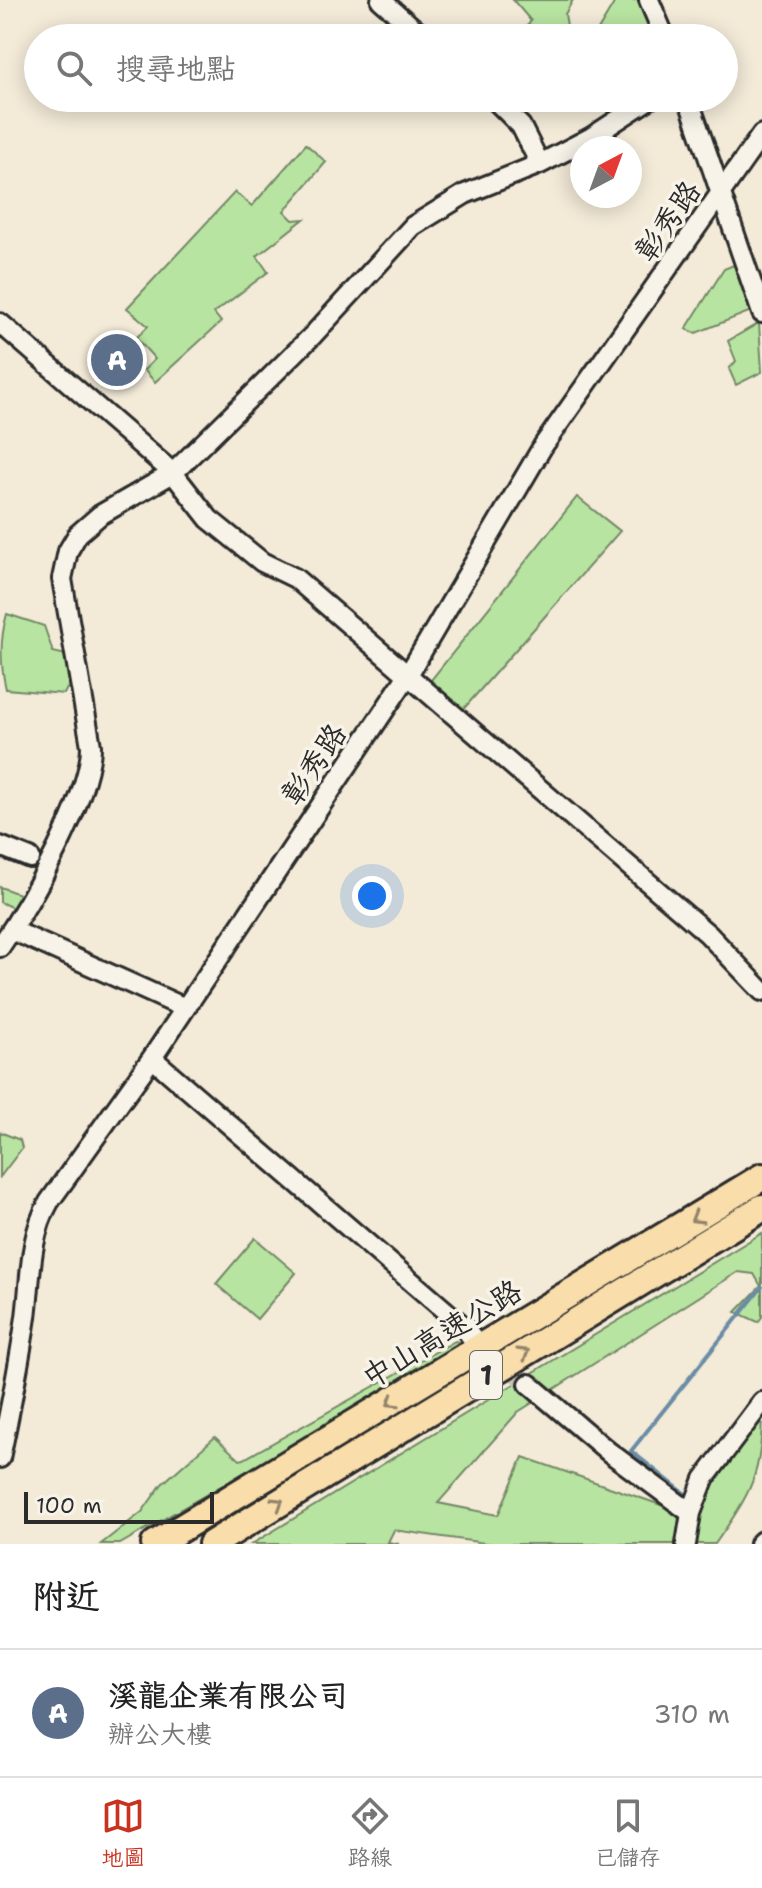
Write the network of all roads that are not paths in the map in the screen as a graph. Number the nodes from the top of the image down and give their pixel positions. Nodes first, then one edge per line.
1 (381, 0) edge
2 (649, 0) edge
3 (409, 24) edge
4 (659, 24) edge
5 (507, 112) edge
6 (630, 112) edge
7 (693, 112) edge
8 (762, 134) edge
9 (540, 164) junction
10 (723, 192) junction
11 (762, 313) edge
12 (0, 323) edge
13 (173, 473) junction
14 (408, 675) junction
15 (0, 846) edge
16 (30, 858) dead end
17 (12, 930) junction
18 (0, 947) edge
19 (762, 991) edge
20 (185, 1008) junction
21 (152, 1058) junction
22 (762, 1177) edge
23 (762, 1208) edge
24 (472, 1338) tunnel mouth
25 (529, 1384) tunnel mouth
26 (762, 1402) edge
27 (0, 1458) edge
28 (691, 1513) junction
29 (155, 1544) edge
30 (212, 1544) edge
31 (686, 1544) edge

1 - 3 street
2 - 4 street
5 - 9 street
6 - 9 street
7 - 10 street
8 - 10 street, 彰秀路
9 - 13 street
10 - 11 street
10 - 14 street, 彰秀路
12 - 13 street
13 - 14 street
13 - 17 street
14 - 19 street
14 - 20 street, 彰秀路
15 - 16 street
17 - 18 street
17 - 20 street
20 - 21 street, 彰秀路
21 - 24 street
21 - 27 street, 彰秀路
22 -> 29 highway, 中山高速公路 / 1
30 -> 23 highway, 中山高速公路 / 1
25 - 28 street
26 - 28 street
28 - 31 street

